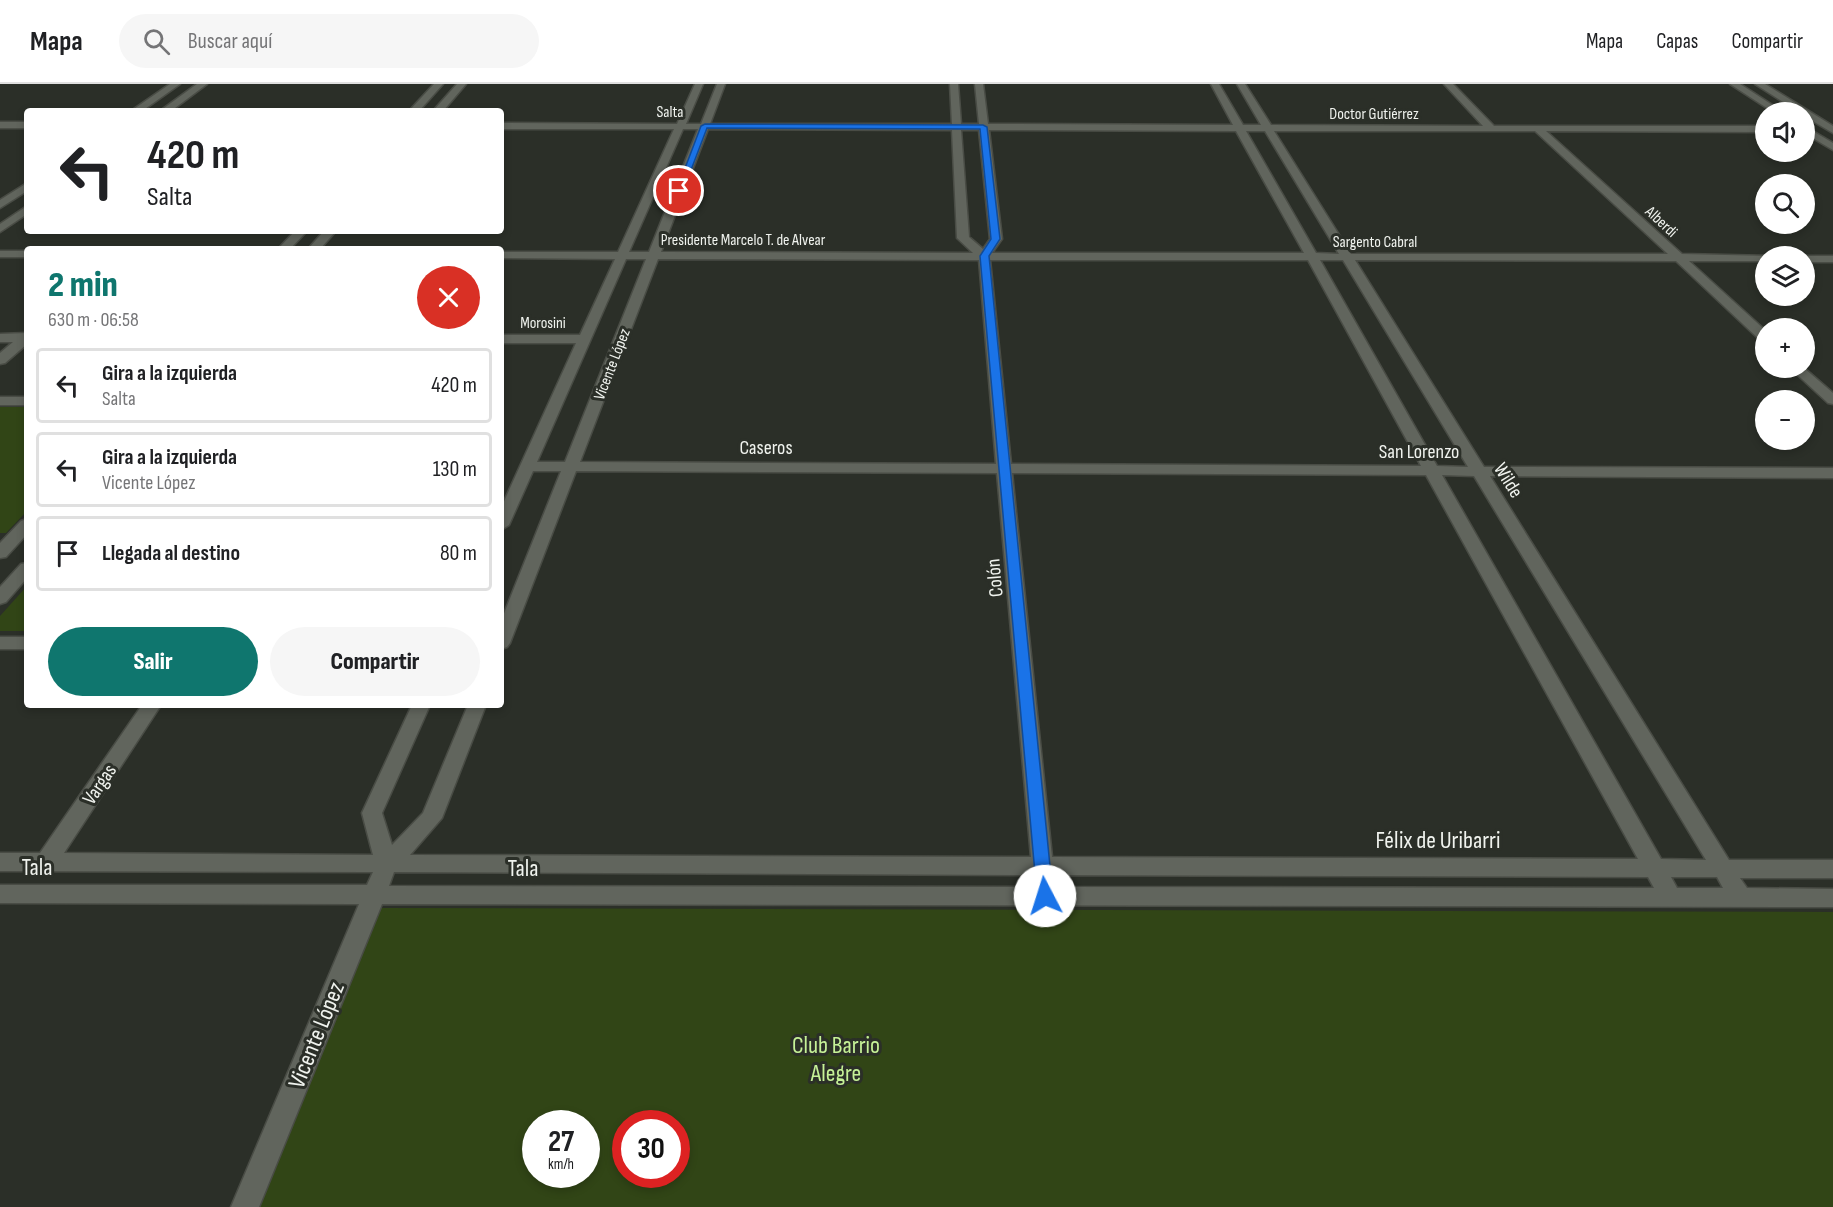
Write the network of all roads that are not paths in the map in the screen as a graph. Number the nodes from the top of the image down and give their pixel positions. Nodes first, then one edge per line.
1 (176, 84) edge
2 (203, 84) edge
3 (439, 84) edge
4 (462, 84) edge
5 (699, 84) edge
6 (721, 84) edge
7 (954, 84) edge
8 (978, 84) edge
9 (1215, 84) edge
10 (1241, 84) edge
11 (1448, 84) edge
12 (1734, 84) edge
13 (1759, 84) edge
14 (1762, 102) edge
15 (140, 108) edge
16 (169, 108) edge
17 (417, 108) edge
18 (441, 108) edge
19 (0, 125) edge
20 (24, 125) edge
21 (504, 126) edge
22 (680, 126) junction
23 (705, 126) junction
24 (956, 127) junction
25 (983, 127) junction
26 (1239, 127) junction
27 (1268, 128) junction
28 (1491, 128) junction
29 (1536, 128) junction
30 (1755, 129) edge
31 (1815, 129) edge
32 (1832, 129) edge
33 (1815, 136) edge
34 (1833, 147) edge
35 (24, 188) edge
36 (0, 205) edge
37 (24, 211) edge
38 (0, 228) edge
39 (298, 234) edge
40 (327, 234) edge
41 (288, 246) edge
42 (317, 246) edge
43 (0, 254) edge
44 (24, 254) edge
45 (504, 255) edge
46 (622, 255) junction
47 (654, 255) junction
48 (984, 256) junction
49 (1312, 257) junction
50 (1347, 257) junction
51 (1678, 258) junction
52 (1755, 258) edge
53 (1815, 259) edge
54 (1833, 259) edge
55 (1755, 328) edge
56 (0, 338) edge
57 (24, 338) edge
58 (504, 339) edge
59 (585, 339) junction
60 (24, 340) edge
61 (0, 360) edge
62 (1808, 378) edge
63 (1833, 400) edge
64 (0, 401) edge
65 (24, 401) edge
66 (527, 466) junction
67 (571, 467) junction
68 (1004, 469) junction
69 (1432, 472) junction
70 (1480, 472) junction
71 (1833, 473) edge
72 (504, 518) edge
73 (24, 528) edge
74 (10, 544) edge
75 (24, 571) edge
76 (0, 598) edge
77 (504, 636) edge
78 (0, 643) edge
79 (24, 643) edge
80 (150, 708) edge
81 (420, 708) edge
82 (476, 708) edge
83 (0, 862) edge
84 (46, 862) junction
85 (387, 864) junction
86 (1042, 866) junction
87 (1654, 868) junction
88 (1722, 868) junction
89 (1833, 869) edge
90 (0, 894) edge
91 (374, 895) junction
92 (1045, 896) junction
93 (1671, 898) junction
94 (1741, 898) junction
95 (1833, 898) edge
96 (245, 1207) edge

1 - 15 street
2 - 16 street
3 - 17 street
4 - 18 street
5 - 22 street, Vicente López
6 - 23 street, Vicente López
7 - 24 street
8 - 25 street, Colón
9 - 26 street
10 - 27 street, Wilde
11 - 28 street
12 - 14 street
13 - 32 street
19 - 20 street
21 - 22 street, Salta
22 - 23 street, Salta
22 - 46 street, Vicente López
23 - 24 street, Salta
23 - 47 street, Vicente López
24 - 25 street, Salta
24 - 48 street
25 - 26 street, Doctor Gutiérrez
25 - 48 street, Colón
26 - 27 street, Doctor Gutiérrez
26 - 49 street
27 - 28 street, Doctor Gutiérrez
27 - 50 street, Wilde
28 - 29 street, Doctor Gutiérrez
29 - 30 street, Doctor Gutiérrez
29 - 51 street, Alberdi
31 - 32 street
33 - 34 street
35 - 36 street
37 - 38 street
39 - 41 street
40 - 42 street
43 - 44 street
45 - 46 street, Presidente Marcelo T. de Alvear
46 - 47 street, Presidente Marcelo T. de Alvear
46 - 59 street, Vicente López
47 - 48 street, Presidente Marcelo T. de Alvear
47 - 67 street, Vicente López
48 - 49 street, Sargento Cabral
48 - 68 street, Colón
49 - 50 street, Sargento Cabral
49 - 69 street
50 - 51 street, Sargento Cabral
50 - 70 street, Wilde
51 - 52 street, Sargento Cabral
51 - 55 street, Alberdi
53 - 54 street
56 - 57 street
58 - 59 street, Morosini
59 - 66 street, Vicente López
60 - 61 street
62 - 63 street
64 - 65 street
66 - 67 street, Caseros
66 - 72 street, Vicente López
67 - 68 street, Caseros
67 - 77 street, Vicente López
68 - 69 street, San Lorenzo
68 - 86 street, Colón
69 - 70 street, San Lorenzo
69 - 87 street
70 - 71 street, San Lorenzo
70 - 88 street, Wilde
73 - 74 street
75 - 76 street
78 - 79 street
80 - 84 street, Vargas
81 - 85 street
82 - 85 street, Vicente López
83 - 84 street, Tala
84 - 85 street, Tala
85 - 86 street, Tala
85 - 91 street, Vicente López
86 - 87 street, Félix de Uribarri
86 - 92 street, Colón
87 - 88 street, Félix de Uribarri
87 - 93 street
88 - 89 street, Félix de Uribarri
88 - 94 street, Wilde
90 - 91 street, Tala
91 - 92 street, Tala
91 - 96 street, Vicente López
92 - 93 street
93 - 94 street
94 - 95 street

